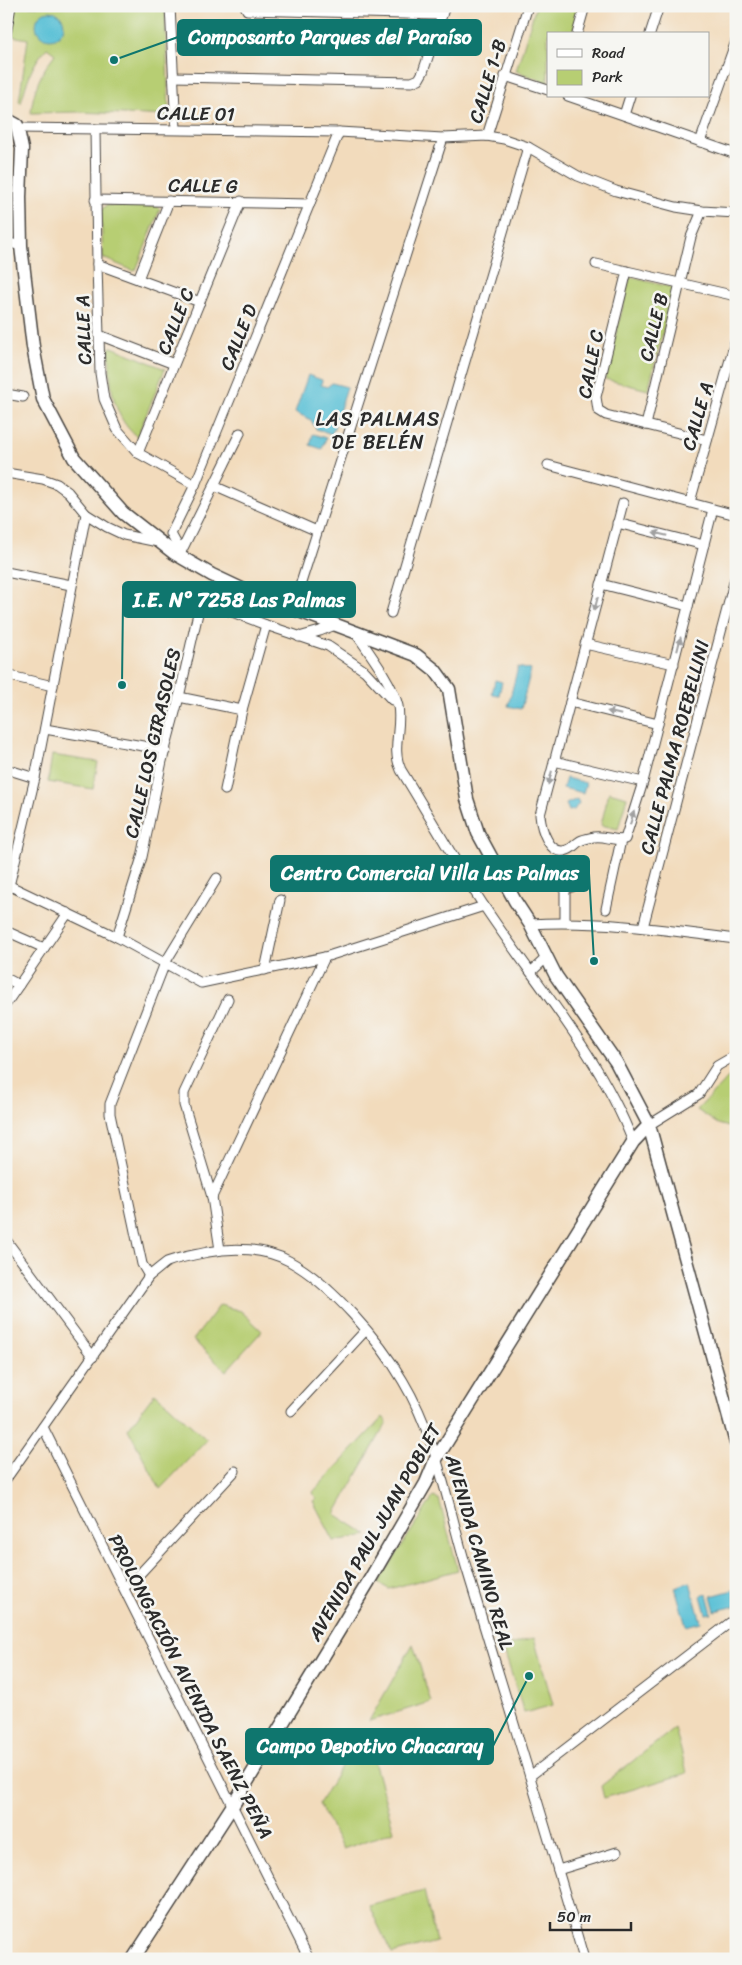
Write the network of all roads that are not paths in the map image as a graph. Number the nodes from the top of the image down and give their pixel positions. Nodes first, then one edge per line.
1 (11, 6) edge
2 (170, 6) edge
3 (245, 6) edge
4 (528, 6) edge
5 (585, 6) edge
6 (659, 6) edge
7 (313, 9) edge
8 (376, 9) edge
9 (444, 10) edge
10 (578, 32) edge
11 (651, 32) edge
12 (6, 35) edge
13 (736, 41) edge
14 (505, 76) junction
15 (173, 77) junction
16 (547, 90) edge
17 (574, 98) edge
18 (629, 98) edge
19 (624, 115) junction
20 (6, 119) edge
21 (18, 128) junction
22 (95, 129) junction
23 (176, 129) junction
24 (339, 132) junction
25 (487, 136) junction
26 (443, 138) junction
27 (700, 142) junction
28 (528, 147) junction
29 (736, 154) edge
30 (95, 200) junction
31 (169, 201) junction
32 (241, 201) junction
33 (310, 204) junction
34 (698, 211) junction
35 (736, 213) edge
36 (6, 242) edge
37 (22, 246) junction
38 (96, 264) junction
39 (596, 264) dead end
40 (627, 271) junction
41 (138, 279) junction
42 (680, 283) junction
43 (736, 296) edge
44 (200, 302) junction
45 (99, 334) junction
46 (736, 338) edge
47 (174, 364) junction
48 (6, 394) edge
49 (23, 397) dead end
50 (646, 425) junction
51 (240, 433) dead end
52 (707, 440) junction
53 (138, 453) junction
54 (548, 465) dead end
55 (6, 474) edge
56 (195, 485) junction
57 (214, 486) junction
58 (623, 502) dead end
59 (690, 502) junction
60 (713, 509) junction
61 (86, 514) junction
62 (736, 515) edge
63 (617, 524) junction
64 (317, 531) junction
65 (160, 542) junction
66 (704, 545) junction
67 (180, 554) junction
68 (6, 572) edge
69 (736, 575) edge
70 (601, 584) junction
71 (71, 585) junction
72 (734, 588) edge
73 (299, 589) dead end
74 (246, 591) junction
75 (201, 600) junction
76 (688, 606) junction
77 (391, 613) dead end
78 (335, 624) junction
79 (266, 625) junction
80 (355, 632) junction
81 (299, 637) junction
82 (585, 644) junction
83 (674, 664) junction
84 (6, 675) edge
85 (53, 686) junction
86 (179, 697) junction
87 (570, 702) junction
88 (398, 706) junction
89 (242, 710) junction
90 (658, 724) junction
91 (45, 729) junction
92 (166, 750) junction
93 (554, 761) junction
94 (6, 769) edge
95 (35, 778) junction
96 (643, 782) junction
97 (225, 790) dead end
98 (620, 840) junction
99 (564, 851) junction
100 (565, 863) junction
101 (217, 878) dead end
102 (8, 885) edge
103 (564, 887) junction
104 (280, 900) dead end
105 (484, 906) junction
106 (606, 909) dead end
107 (68, 913) junction
108 (565, 922) junction
109 (530, 924) junction
110 (643, 927) junction
111 (6, 931) edge
112 (118, 937) junction
113 (736, 938) edge
114 (44, 948) junction
115 (325, 957) junction
116 (546, 958) junction
117 (165, 964) junction
118 (264, 970) junction
119 (531, 972) junction
120 (6, 978) edge
121 (19, 985) junction
122 (228, 999) dead end
123 (6, 1004) edge
124 (736, 1055) edge
125 (649, 1125) junction
126 (633, 1142) junction
127 (212, 1197) junction
128 (6, 1240) edge
129 (220, 1250) junction
130 (149, 1276) junction
131 (366, 1330) junction
132 (93, 1357) junction
133 (291, 1411) dead end
134 (43, 1427) junction
135 (736, 1443) edge
136 (436, 1459) junction
137 (235, 1471) dead end
138 (6, 1480) edge
139 (124, 1587) junction
140 (736, 1618) edge
141 (530, 1776) junction
142 (233, 1805) junction
143 (617, 1852) dead end
144 (558, 1870) junction
145 (133, 1959) edge
146 (310, 1959) edge
147 (584, 1959) edge

1 - 12 street
2 - 15 street
3 - 7 street
4 - 14 street, CALLE 1-B
5 - 10 street
6 - 11 street
7 - 8 street
8 - 9 street
9 - 15 street
13 - 27 street
14 - 16 street
14 - 25 street, CALLE 1-B
15 - 23 street
17 - 19 street
18 - 19 street
19 - 27 street
20 - 21 main road
21 - 22 street, CALLE 01
21 - 37 main road
22 - 23 street, CALLE 01
22 - 30 street, CALLE A
23 - 24 street, CALLE 01
24 - 26 street, CALLE 01
24 - 33 street, CALLE D
25 - 26 street, CALLE 01
25 - 28 street, CALLE 01
26 - 64 street
27 - 29 street
28 - 34 street, CALLE 01
28 - 77 street
30 - 31 street, CALLE G
30 - 38 street, CALLE A
31 - 32 street, CALLE G
31 - 41 street
32 - 33 street, CALLE G
32 - 44 street, CALLE C
33 - 56 street, CALLE D
34 - 35 street, CALLE 01
34 - 42 street, CALLE B
36 - 37 street
37 - 65 main road
38 - 41 street
38 - 45 street, CALLE A
39 - 40 street
40 - 42 street
40 - 50 street, CALLE C
41 - 44 street
42 - 43 street
42 - 50 street, CALLE B
44 - 47 street, CALLE C
45 - 47 street
45 - 53 street, CALLE A
46 - 52 street, CALLE A
47 - 53 street, CALLE C
48 - 49 street
50 - 52 street, CALLE C
51 - 57 street
52 - 59 street, CALLE A
53 - 56 street, CALLE A
54 - 59 street
55 - 61 street
56 - 67 street, CALLE D
57 - 64 street
57 - 67 street
58 - 63 street
59 - 60 street
60 - 62 street
60 - 66 street
61 - 65 street
61 - 71 street
66 -> 63 street
63 - 70 street
64 - 73 street
65 - 67 main road
66 - 76 street
67 - 74 main road
68 - 71 street
69 - 72 street, CALLE PALMA ROEBELLINI
70 - 76 street
70 -> 82 street
71 - 85 street
72 - 110 street, CALLE PALMA ROEBELLINI
74 - 75 street
74 - 78 main road
75 - 79 street
75 - 86 street, CALLE LOS GIRASOLES
83 -> 76 street
78 - 80 main road
78 - 81 street
79 - 81 street
79 - 89 street
80 - 88 street
80 - 109 main road
81 - 88 street
82 - 83 street
82 - 87 street
83 - 90 street
84 - 85 street
85 - 91 street
86 - 89 street
86 - 92 street, CALLE LOS GIRASOLES
90 -> 87 street
87 - 93 street
88 - 105 street
89 - 97 street
90 - 96 street
91 - 92 street
91 - 95 street
92 - 112 street, CALLE LOS GIRASOLES
93 - 96 street
93 -> 99 street
94 - 95 street
95 - 102 street
98 -> 96 street
98 - 99 street
98 - 106 street
99 - 100 street
100 - 103 street
100 - 103 street
101 - 117 street
102 - 107 street
103 - 108 street
104 - 118 street
105 - 115 street
105 - 119 street
107 - 112 street
107 - 114 street
108 - 109 street
108 - 110 street
109 - 116 main road
110 - 113 street
111 - 114 street
112 - 117 street
114 - 121 street
115 - 118 street
115 - 127 street
116 - 119 street
116 - 125 main road
117 - 118 street
117 - 130 street
119 - 126 street
120 - 121 street
121 - 123 street
122 - 127 street
124 - 125 street
125 - 126 main road, AVENIDA PAUL JUAN POBLET
125 - 135 main road
126 - 136 main road, AVENIDA PAUL JUAN POBLET
127 - 129 street
128 - 132 street
129 - 130 street, AVENIDA CAMINO REAL
129 - 131 street, AVENIDA CAMINO REAL
130 - 132 street, AVENIDA CAMINO REAL
131 - 133 street
131 - 136 street, AVENIDA CAMINO REAL
132 - 134 street, AVENIDA CAMINO REAL
134 - 138 street, AVENIDA CAMINO REAL
134 - 139 street, PROLONGACIÓN AVENIDA SAENZ PEÑA
136 - 141 street, AVENIDA CAMINO REAL
136 - 142 main road, AVENIDA PAUL JUAN POBLET
137 - 139 street
139 - 142 street, PROLONGACIÓN AVENIDA SAENZ PEÑA
140 - 141 street
141 - 144 street, AVENIDA CAMINO REAL
142 - 145 main road, AVENIDA PAUL JUAN POBLET
142 - 146 street, PROLONGACIÓN AVENIDA SAENZ PEÑA
143 - 144 street
144 - 147 street, AVENIDA CAMINO REAL

